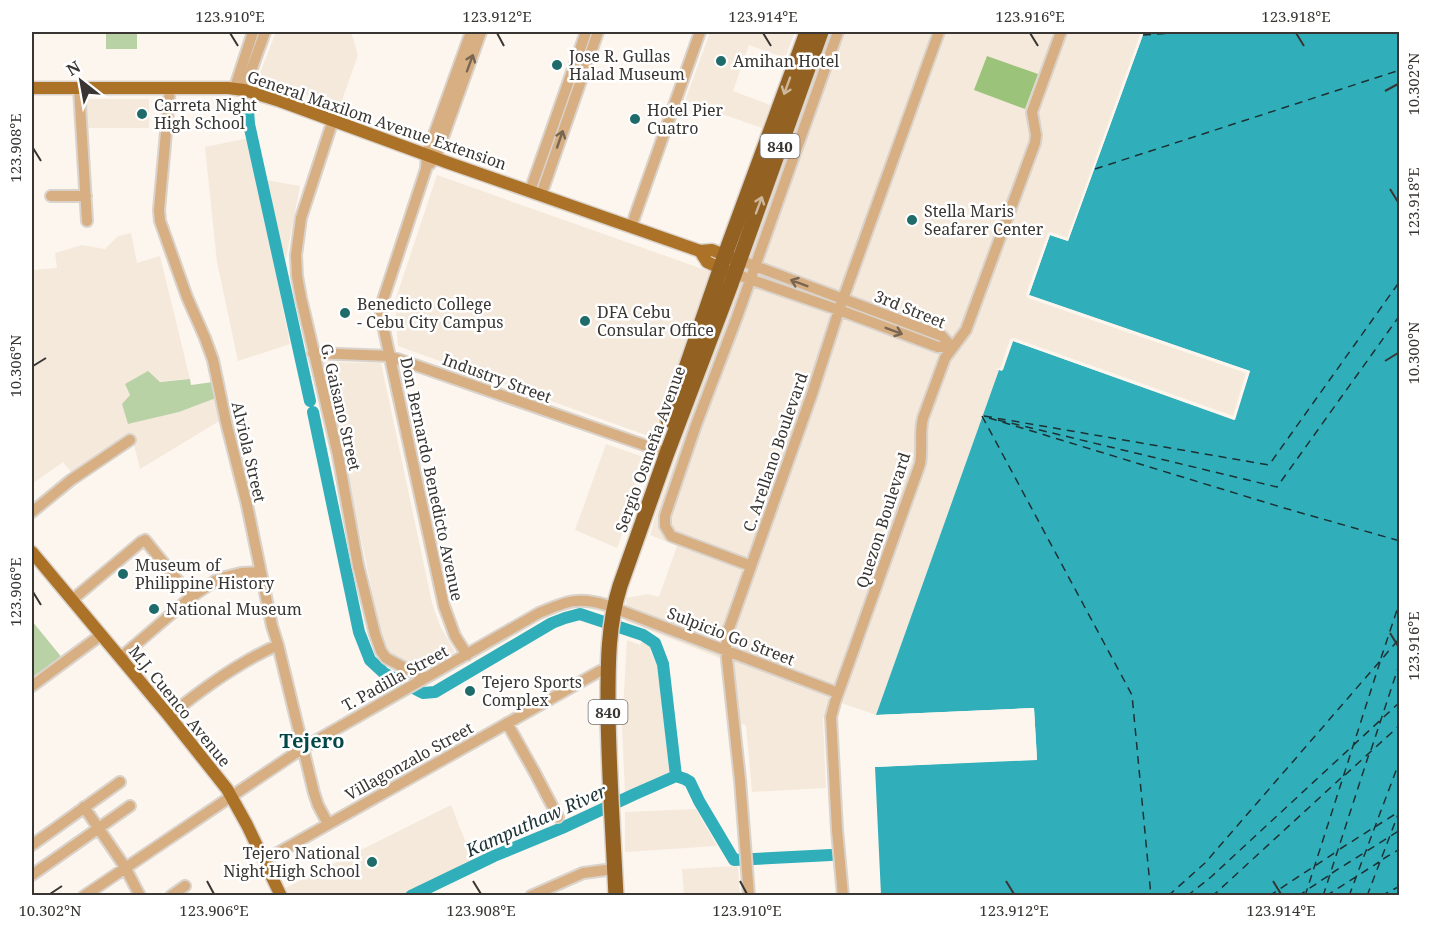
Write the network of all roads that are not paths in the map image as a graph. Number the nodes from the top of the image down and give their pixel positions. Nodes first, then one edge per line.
1 (253, 32) edge
2 (265, 32) edge
3 (471, 32) edge
4 (481, 32) edge
5 (586, 32) edge
6 (598, 32) edge
7 (700, 32) edge
8 (807, 32) edge
9 (821, 32) edge
10 (838, 32) edge
11 (939, 32) edge
12 (1061, 32) edge
13 (588, 45) junction
14 (32, 88) edge
15 (79, 88) junction
16 (170, 88) junction
17 (240, 89) junction
18 (333, 120) junction
19 (431, 156) junction
20 (536, 193) junction
21 (51, 196) dead end
22 (86, 196) junction
23 (87, 221) dead end
24 (631, 227) junction
25 (730, 264) junction
26 (755, 267) junction
27 (750, 279) junction
28 (841, 305) junction
29 (952, 347) junction
30 (313, 353) junction
31 (389, 356) junction
32 (130, 441) dead end
33 (662, 451) junction
34 (32, 512) edge
35 (32, 552) edge
36 (751, 566) junction
37 (260, 572) junction
38 (192, 597) junction
39 (72, 600) junction
40 (608, 617) junction
41 (101, 635) junction
42 (278, 645) junction
43 (726, 650) junction
44 (467, 655) junction
45 (120, 658) junction
46 (600, 671) junction
47 (420, 681) junction
48 (32, 687) edge
49 (838, 693) junction
50 (169, 716) junction
51 (507, 723) junction
52 (303, 748) junction
53 (120, 782) dead end
54 (231, 795) junction
55 (606, 795) junction
56 (130, 806) dead end
57 (84, 807) junction
58 (607, 813) junction
59 (558, 817) dead end
60 (328, 824) junction
61 (100, 828) junction
62 (32, 845) edge
63 (265, 860) junction
64 (125, 867) junction
65 (606, 870) junction
66 (32, 875) edge
67 (185, 886) dead end
68 (84, 896) edge
69 (140, 896) edge
70 (171, 896) edge
71 (281, 896) edge
72 (531, 896) edge
73 (607, 896) edge
74 (616, 896) edge
75 (749, 896) edge
76 (843, 896) edge

1 - 17 street
2 - 17 street
3 - 19 street
19 -> 4 street
5 - 13 street
6 - 13 street
7 - 24 street
8 -> 25 highway, Sergio Osmeña Avenue / 840
25 -> 9 highway, Sergio Osmeña Avenue / 840
10 - 26 street
11 - 28 street, C. Arellano Boulevard
12 - 29 street, Quezon Boulevard
13 - 20 street
14 - 15 main road, General Maxilom Avenue Extension
15 - 16 main road, General Maxilom Avenue Extension
15 - 22 street
16 - 17 main road, General Maxilom Avenue Extension
16 - 37 street, Alviola Street
17 - 18 main road, General Maxilom Avenue Extension
18 - 19 main road, General Maxilom Avenue Extension
18 - 30 street, G. Gaisano Street
19 - 20 main road, General Maxilom Avenue Extension
19 - 31 street, Don Bernardo Benedicto Avenue
20 - 24 main road, General Maxilom Avenue Extension
21 - 22 street
22 - 23 street
24 - 25 main road, General Maxilom Avenue Extension
25 - 26 street, 3rd Street
25 - 27 street, 3rd Street
25 - 33 highway, Sergio Osmeña Avenue / 840
26 - 27 street
28 -> 26 street, 3rd Street
27 - 28 street, 3rd Street
27 - 36 street
28 - 29 street, 3rd Street
28 - 36 street, C. Arellano Boulevard
29 - 49 street, Quezon Boulevard
30 - 31 street, Industry Street
30 - 47 street, G. Gaisano Street
31 - 33 street, Industry Street
31 - 44 street, Don Bernardo Benedicto Avenue
32 - 34 street
33 - 40 highway, Sergio Osmeña Avenue / 840
35 - 39 main road, M.J. Cuenco Avenue
36 - 43 street, C. Arellano Boulevard
37 - 38 street
37 - 42 street, Alviola Street
38 - 39 street
38 - 45 street
39 - 41 main road, M.J. Cuenco Avenue
40 - 43 street, Sulpicio Go Street
40 - 44 street, T. Padilla Street
40 - 46 highway, Sergio Osmeña Avenue / 840
40 - 55 highway, Sergio Osmeña Avenue / 840
41 - 45 main road, M.J. Cuenco Avenue
41 - 48 street
42 - 50 street
42 - 52 street, Alviola Street
43 - 49 street, Sulpicio Go Street
43 - 75 street, C. Arellano Boulevard
44 - 47 street, T. Padilla Street
45 - 50 main road, M.J. Cuenco Avenue
46 - 51 street, Villagonzalo Street
46 - 55 highway, Sergio Osmeña Avenue / 840
47 - 52 street, T. Padilla Street
49 - 76 street, Quezon Boulevard
50 - 54 main road, M.J. Cuenco Avenue
51 - 59 street
51 - 60 street, Villagonzalo Street
52 - 54 street, T. Padilla Street
52 - 60 street, Alviola Street
53 - 57 street
54 - 63 main road, M.J. Cuenco Avenue
54 - 64 street, T. Padilla Street
55 - 58 highway, Sergio Osmeña Avenue / 840
56 - 61 street
57 - 61 street
57 - 62 street
58 - 65 highway, Sergio Osmeña Avenue / 840
58 - 74 highway, Sergio Osmeña Avenue / 840
60 - 63 street, Villagonzalo Street
61 - 64 street
61 - 66 street
63 - 71 main road, M.J. Cuenco Avenue
64 - 68 street, T. Padilla Street
64 - 69 street
65 - 72 street
65 - 73 highway, Sergio Osmeña Avenue / 840
67 - 70 street

